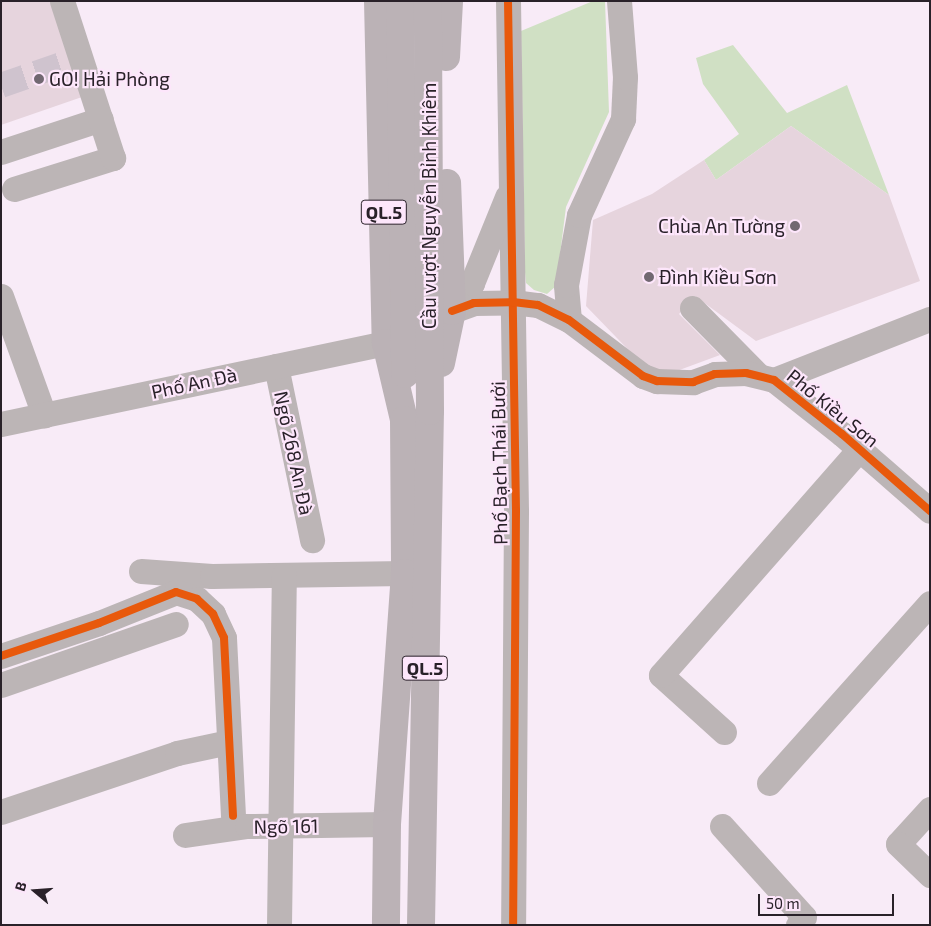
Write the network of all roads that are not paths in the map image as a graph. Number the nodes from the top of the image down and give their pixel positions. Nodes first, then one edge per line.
1 (62, 1) edge
2 (378, 1) edge
3 (400, 1) edge
4 (428, 1) edge
5 (449, 1) edge
6 (619, 1) edge
7 (512, 3) edge
8 (100, 118) junction
9 (12, 149) edge
10 (1, 160) edge
11 (510, 188) junction
12 (14, 189) dead end
13 (461, 280) junction
14 (1, 296) edge
15 (513, 302) junction
16 (692, 308) dead end
17 (452, 311) junction
18 (930, 319) edge
19 (569, 320) junction
20 (386, 343) junction
21 (276, 366) junction
22 (766, 377) junction
23 (430, 411) junction
24 (44, 415) junction
25 (404, 420) junction
26 (1, 424) edge
27 (859, 450) junction
28 (930, 512) edge
29 (312, 540) dead end
30 (141, 571) dead end
31 (405, 573) junction
32 (284, 575) junction
33 (930, 603) edge
34 (176, 624) dead end
35 (1, 656) edge
36 (1, 685) edge
37 (724, 732) dead end
38 (229, 742) junction
39 (769, 784) dead end
40 (930, 809) edge
41 (1, 812) edge
42 (233, 816) dead end
43 (387, 824) junction
44 (282, 825) junction
45 (722, 826) dead end
46 (185, 835) dead end
47 (930, 875) edge
48 (279, 925) edge
49 (386, 925) edge
50 (421, 925) edge
51 (513, 925) edge
52 (798, 925) edge

1 - 8 street
2 - 20 highway, QL.5
3 - 25 highway, Cầu vượt Nguyễn Bỉnh Khiêm / QL.5
4 - 23 highway, Cầu vượt Nguyễn Bỉnh Khiêm / QL.5
5 - 13 highway, QL.5
6 - 19 street
7 - 11 street, Phố Bạch Thái Bưởi
8 - 9 street
8 - 12 street
9 - 10 street
11 - 13 street
11 - 15 street, Phố Bạch Thái Bưởi
13 - 15 street
13 - 17 highway, QL.5
14 - 24 street
15 - 17 street, Phố Kiều Sơn
15 - 19 street, Phố Kiều Sơn
15 - 51 street, Phố Bạch Thái Bưởi
16 - 22 street
17 - 23 highway, QL.5
18 - 22 street
19 - 22 street, Phố Kiều Sơn
20 - 21 street, Phố An Đà
20 - 25 highway, QL.5
21 - 24 street, Phố An Đà
21 - 29 street, Ngõ 268 An Đà
22 - 27 street, Phố Kiều Sơn
23 - 50 highway, QL.5
24 - 26 street, Phố An Đà
25 - 31 highway, QL.5
27 - 28 street, Phố Kiều Sơn
27 - 37 street
30 - 32 street
31 - 32 street
31 - 43 highway, QL.5
32 - 44 street
33 - 39 street
34 - 36 street
35 - 38 street
38 - 41 street
38 - 42 street
40 - 47 street
43 - 44 street, Ngõ 161
43 - 49 highway, QL.5
44 - 46 street, Ngõ 161
44 - 48 street
45 - 52 street

